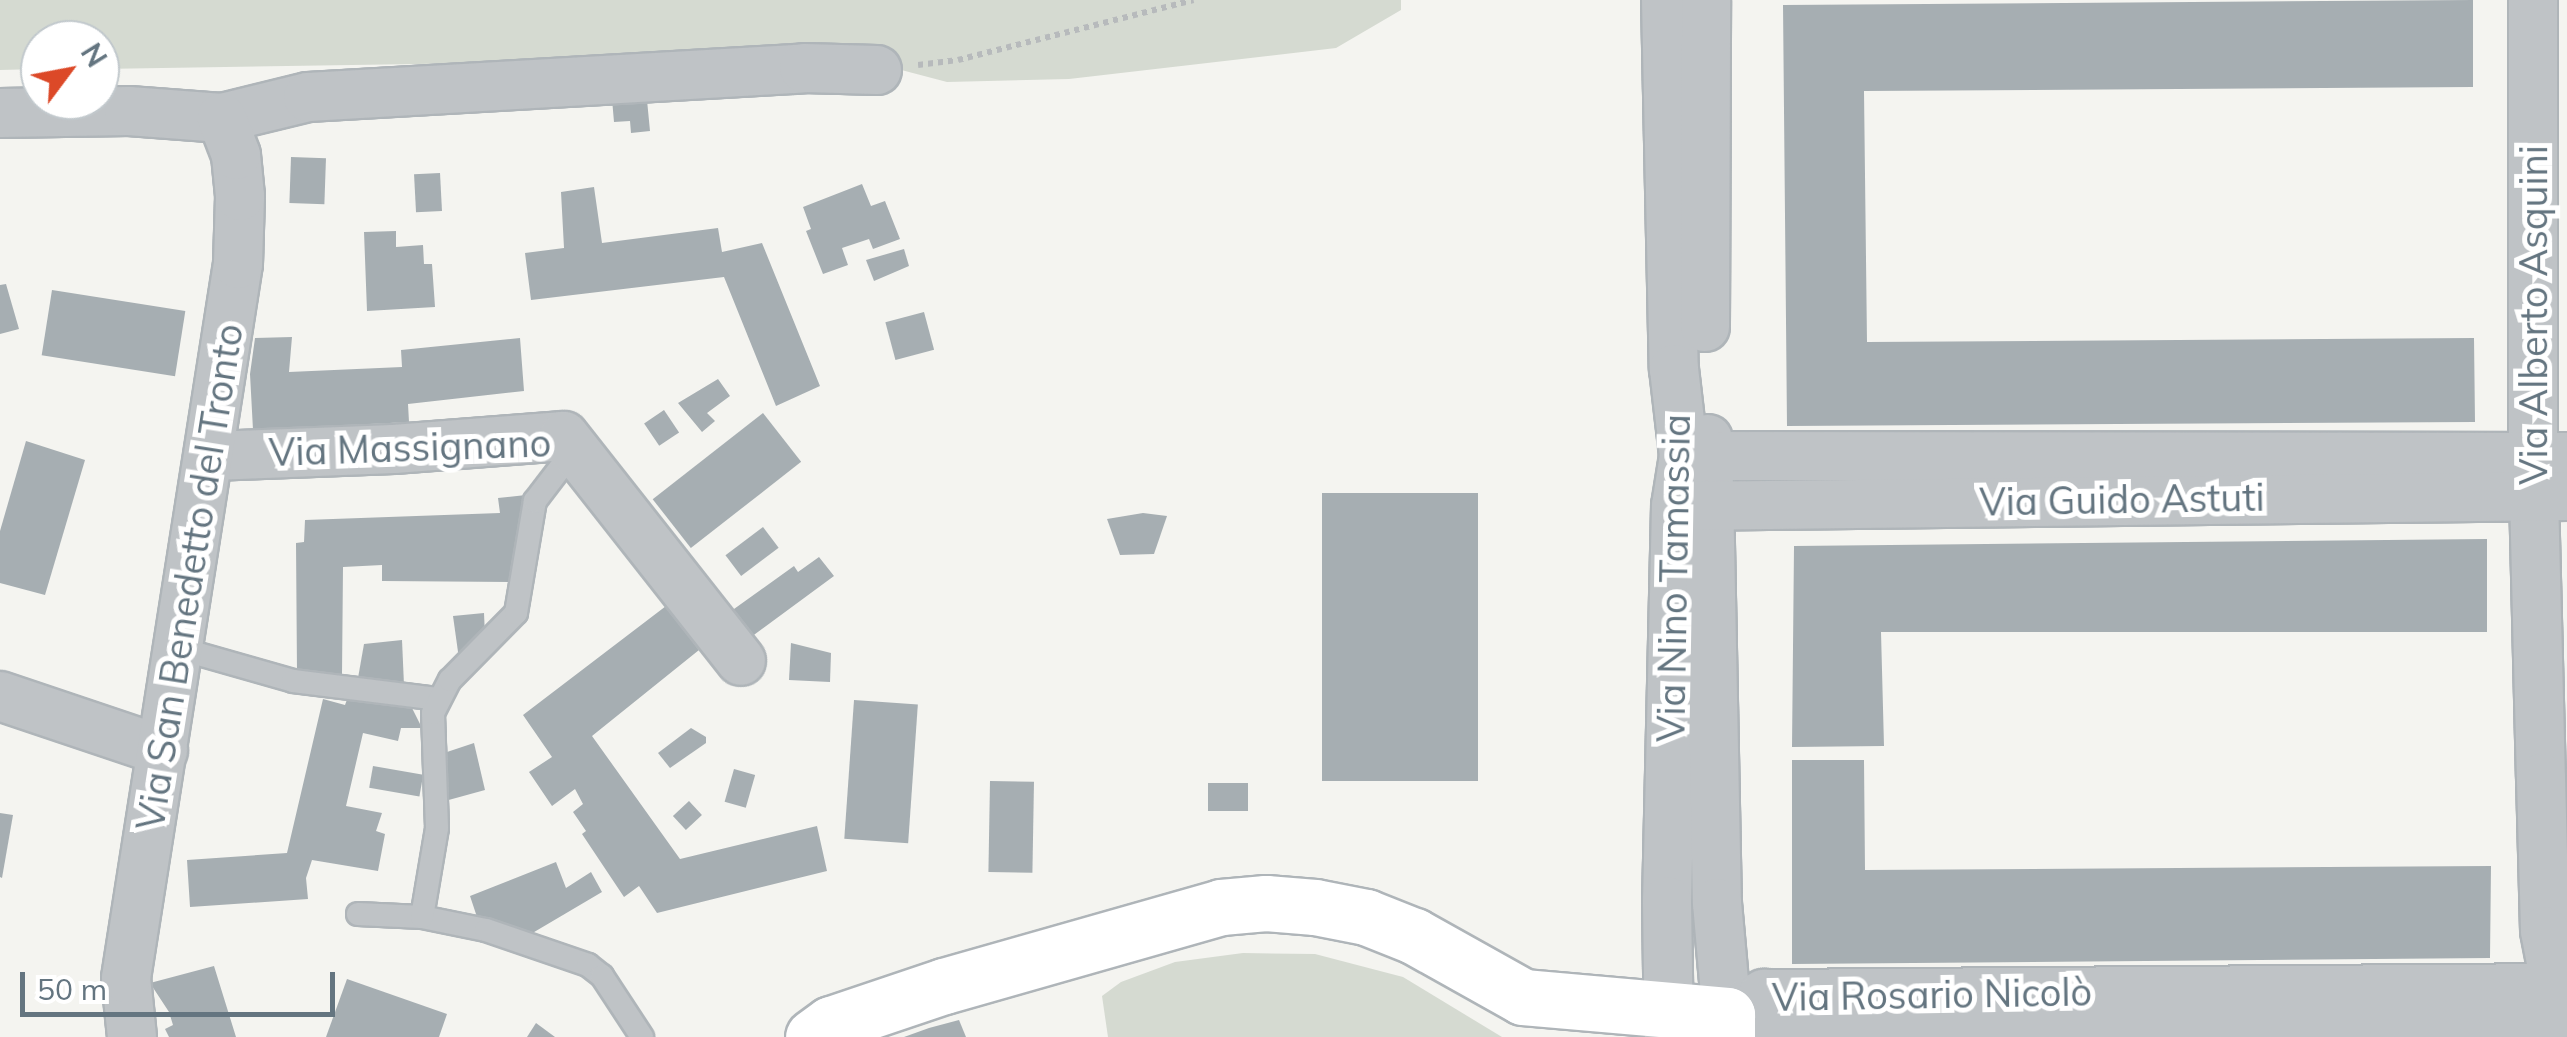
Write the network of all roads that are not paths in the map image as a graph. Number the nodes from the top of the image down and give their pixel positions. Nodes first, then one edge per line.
1 (1666, 0) edge
2 (1706, 0) edge
3 (2532, 0) edge
4 (877, 70) road end
5 (0, 113) edge
6 (222, 118) junction
7 (574, 450) junction
8 (212, 456) junction
9 (1696, 456) junction
10 (2551, 476) edge
11 (1694, 506) junction
12 (180, 649) junction
13 (741, 662) dead end
14 (0, 696) edge
15 (437, 699) junction
16 (163, 752) junction
17 (358, 914) dead end
18 (422, 916) junction
19 (2562, 1006) edge
20 (1537, 1017) edge
21 (1669, 1025) edge
22 (1727, 1026) edge
23 (132, 1037) edge
24 (642, 1037) edge
25 (813, 1037) edge

1 - 9 street, Via Nino Tamassia
2 - 9 street, Via Nino Tamassia
3 - 10 street, Via Alberto Asquini
4 - 6 street
5 - 6 street
6 - 8 street, Via San Benedetto del Tronto
7 - 8 street, Via Massignano
7 - 13 street, Via Massignano
7 - 15 lane
8 - 12 street, Via San Benedetto del Tronto
9 - 10 street, Via Guido Astuti
9 - 11 street, Via Nino Tamassia
10 - 11 street, Via Guido Astuti
10 - 19 street, Via Alberto Asquini
11 - 21 street, Via Nino Tamassia
11 - 22 street, Via Nino Tamassia
12 - 15 lane
12 - 16 street, Via San Benedetto del Tronto
14 - 16 street
15 - 18 lane
16 - 23 street, Via San Benedetto del Tronto
17 - 18 lane
18 - 24 lane
19 - 22 street, Via Rosario Nicolò
20 - 21 street
20 - 25 street
21 - 22 street

